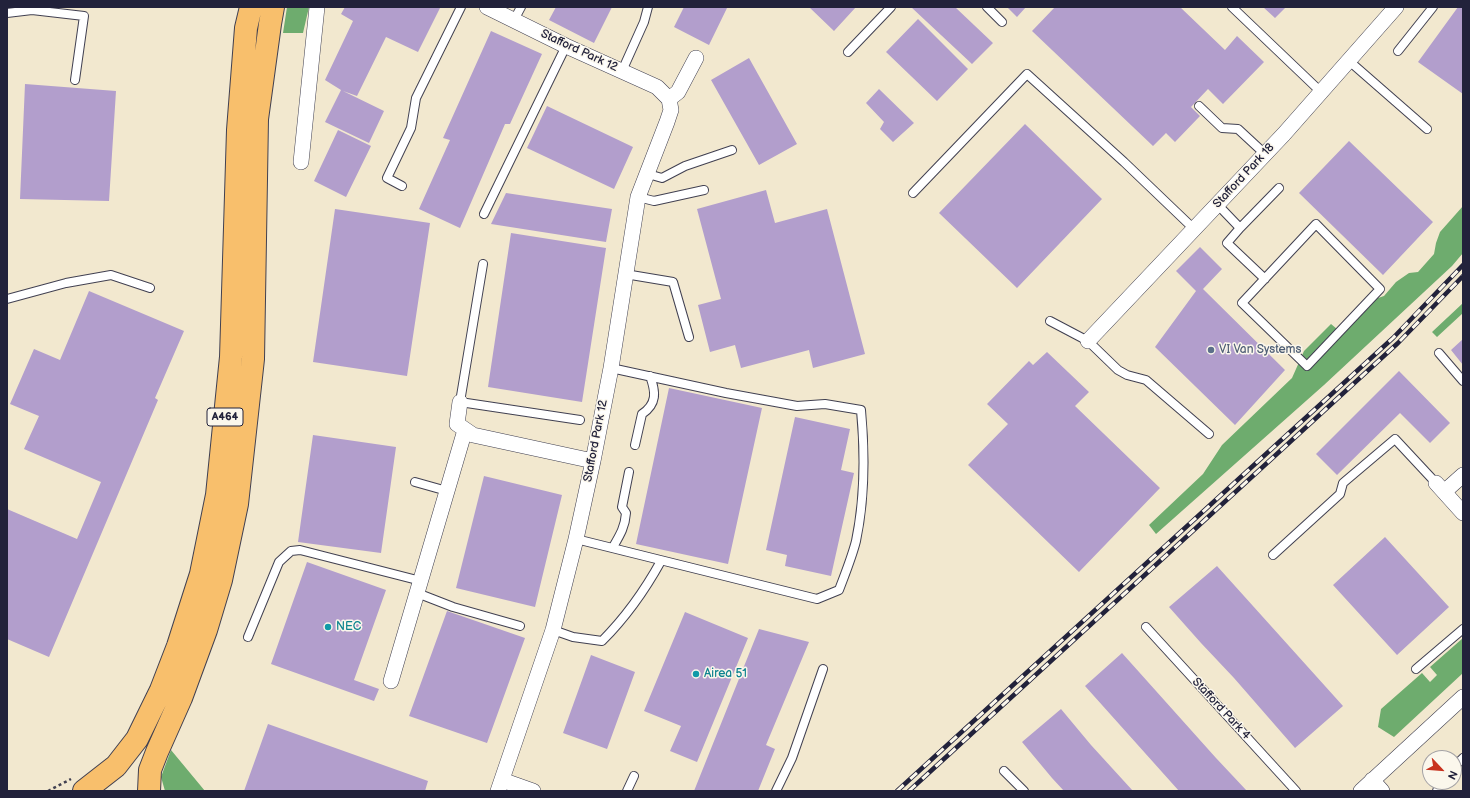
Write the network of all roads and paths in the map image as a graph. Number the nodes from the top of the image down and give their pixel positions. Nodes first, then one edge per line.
1 (251, 7) edge
2 (273, 7) edge
3 (317, 7) edge
4 (461, 7) edge
5 (487, 7) edge
6 (648, 7) edge
7 (891, 7) edge
8 (987, 7) edge
9 (1232, 7) edge
10 (1396, 7) edge
11 (1434, 7) edge
12 (7, 13) edge
13 (518, 13) edge
14 (1002, 22) dead end
15 (566, 46) junction
16 (1398, 51) dead end
17 (848, 52) dead end
18 (696, 58) dead end
19 (1348, 60) junction
20 (622, 71) junction
21 (75, 80) dead end
22 (1321, 92) junction
23 (669, 99) junction
24 (1199, 106) dead end
25 (1427, 129) dead end
26 (732, 150) dead end
27 (1265, 154) junction
28 (301, 162) dead end
29 (648, 174) junction
30 (402, 186) dead end
31 (1279, 188) dead end
32 (704, 190) dead end
33 (913, 193) dead end
34 (638, 197) junction
35 (1217, 204) junction
36 (484, 214) dead end
37 (1194, 228) junction
38 (1240, 228) junction
39 (483, 264) dead end
40 (625, 274) junction
41 (1265, 279) junction
42 (150, 288) dead end
43 (7, 299) edge
44 (1050, 321) dead end
45 (689, 337) dead end
46 (1088, 341) junction
47 (1438, 353) dead end
48 (611, 368) junction
49 (650, 376) junction
50 (1463, 381) edge
51 (460, 402) junction
52 (580, 420) dead end
53 (465, 430) junction
54 (1208, 434) dead end
55 (635, 445) dead end
56 (592, 461) junction
57 (629, 472) dead end
58 (1463, 475) edge
59 (415, 482) dead end
60 (1440, 487) junction
61 (447, 491) junction
62 (1463, 513) edge
63 (576, 539) junction
64 (613, 547) junction
65 (1273, 555) dead end
66 (661, 561) junction
67 (419, 587) junction
68 (520, 626) dead end
69 (1146, 627) dead end
70 (1463, 629) edge
71 (553, 630) junction
72 (248, 637) dead end
73 (824, 669) dead end
74 (1416, 669) dead end
75 (391, 681) dead end
76 (1463, 697) edge
77 (1004, 771) dead end
78 (634, 776) dead end
79 (500, 785) edge
80 (1377, 786) edge
81 (84, 791) edge
82 (149, 791) edge
83 (533, 791) edge
84 (627, 791) edge
85 (776, 791) edge
86 (1024, 791) edge
87 (1296, 791) edge
88 (1361, 791) edge

1 - 81 highway, A464
2 - 82 highway, A464
3 - 28 street
4 - 30 lane
5 - 13 street, Stafford Park 12
6 - 20 lane
7 - 17 lane
8 - 14 lane
9 - 22 lane
10 - 19 street, Stafford Park 18
11 - 16 lane
12 - 21 lane
13 - 15 street, Stafford Park 12
15 - 20 street, Stafford Park 12
15 - 36 lane
18 - 23 street
19 - 22 street, Stafford Park 18
19 - 25 lane
20 - 23 street, Stafford Park 12
22 - 27 street, Stafford Park 18
23 - 29 street, Stafford Park 12
24 - 27 lane
26 - 29 lane
27 - 35 street, Stafford Park 18
29 - 34 street, Stafford Park 12
31 - 38 lane
32 - 34 lane
33 - 37 lane
34 - 40 street, Stafford Park 12
35 - 37 street, Stafford Park 18
35 - 38 lane
37 - 46 street, Stafford Park 18
38 - 41 lane
39 - 51 lane
40 - 45 lane
40 - 48 street, Stafford Park 12
41 - 41 lane
42 - 43 lane
44 - 46 lane
46 - 54 lane
47 - 50 lane
48 - 49 lane
48 - 56 street, Stafford Park 12
49 - 55 lane
49 - 66 lane
51 - 52 lane
51 - 53 street
53 - 56 street
53 - 61 street
56 - 63 street, Stafford Park 12
57 - 64 lane
58 - 60 street
59 - 61 lane
60 - 62 street
60 - 65 lane
61 - 67 street
63 - 64 lane
63 - 71 street, Stafford Park 12
64 - 66 lane
66 - 71 lane
67 - 68 lane
67 - 72 lane
67 - 75 street
69 - 87 lane, Stafford Park 4
70 - 74 lane
71 - 79 street, Stafford Park 12
73 - 85 lane
76 - 80 street
77 - 86 lane
78 - 84 lane
79 - 83 street, Stafford Park 12
80 - 88 street

